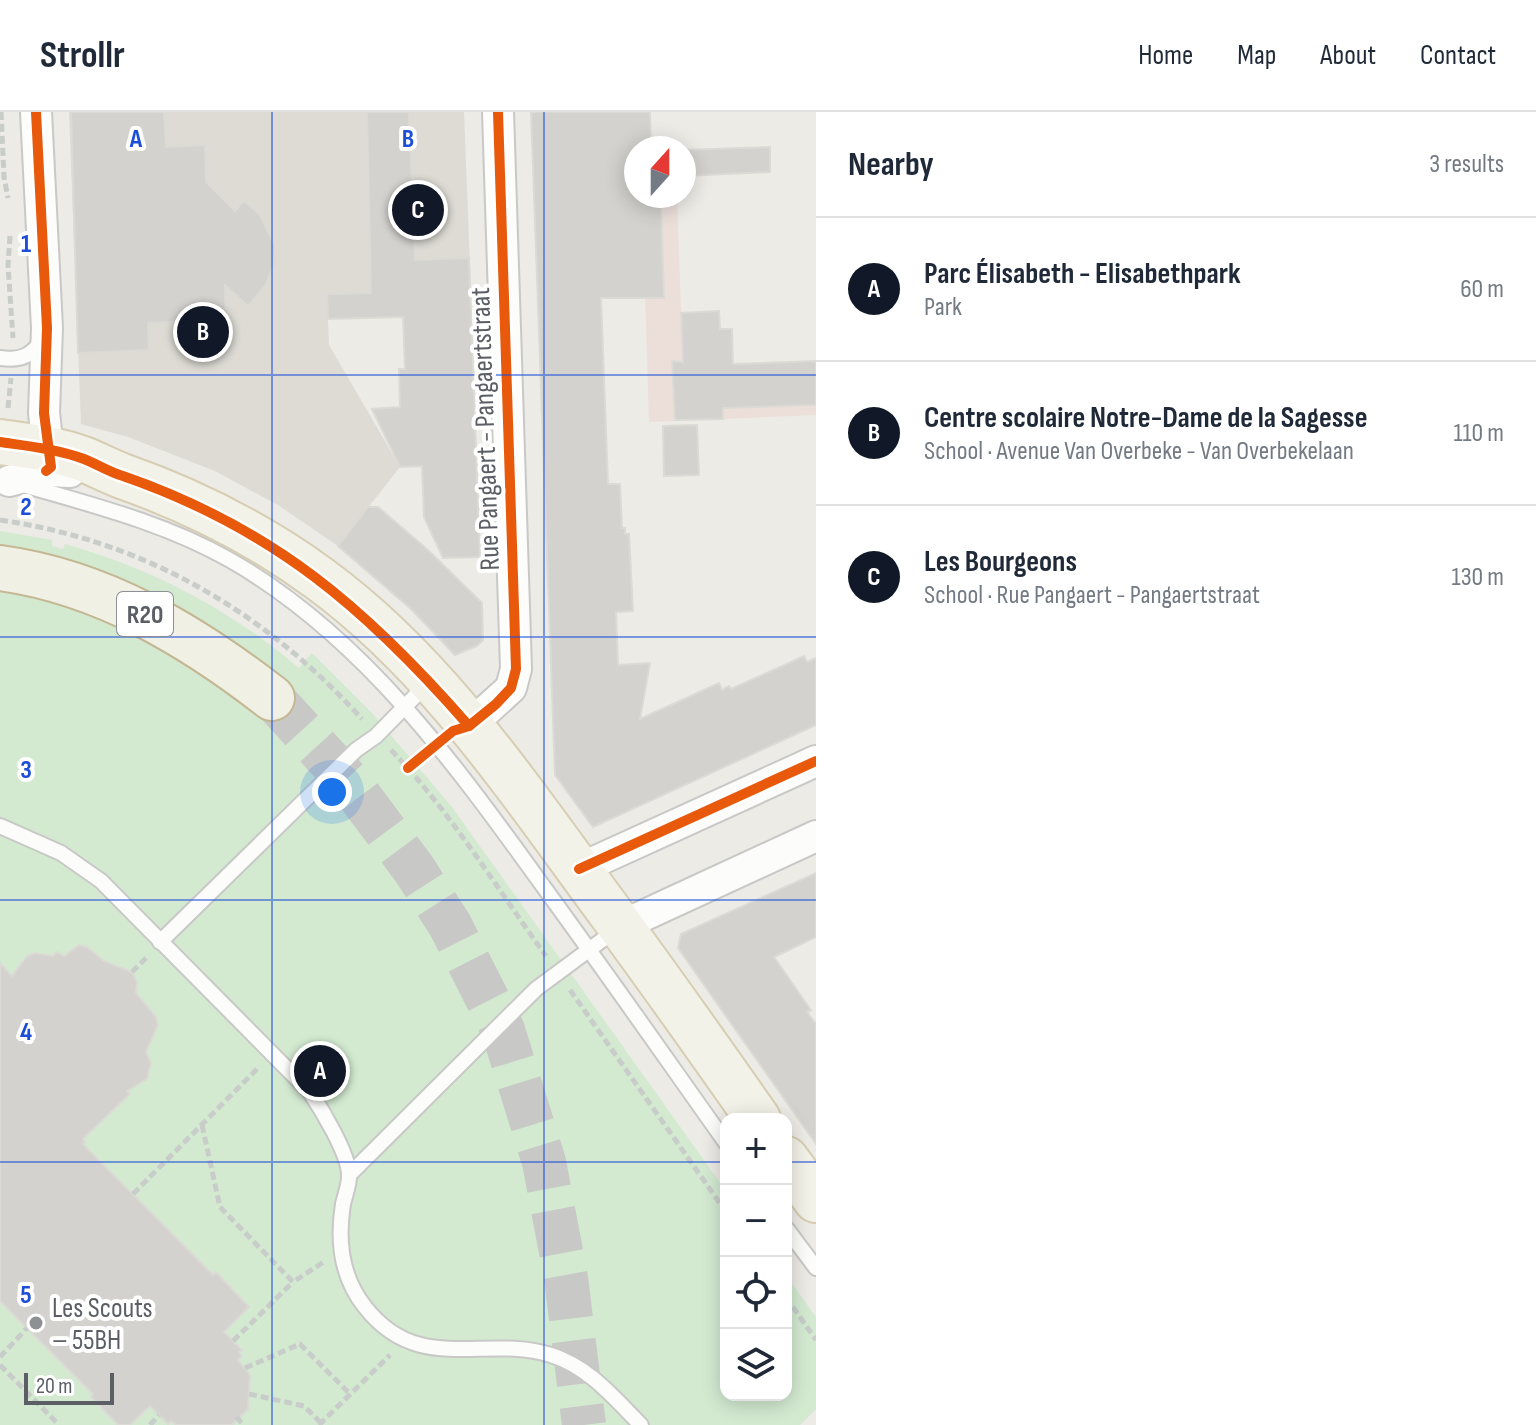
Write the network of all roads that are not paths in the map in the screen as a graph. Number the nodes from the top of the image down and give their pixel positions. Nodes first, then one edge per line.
1 (36, 112) edge
2 (498, 112) edge
3 (47, 328) junction
4 (6, 354) edge
5 (4, 454) edge
6 (48, 460) junction
7 (0, 568) edge
8 (417, 695) junction
9 (272, 698) tunnel mouth
10 (453, 735) junction
11 (816, 761) edge
12 (0, 826) edge
13 (816, 836) edge
14 (579, 869) junction
15 (605, 937) junction
16 (160, 942) junction
17 (753, 1113) edge
18 (720, 1133) edge
19 (792, 1167) edge
20 (350, 1174) junction
21 (816, 1200) edge
22 (792, 1236) edge
23 (816, 1268) edge
24 (641, 1425) edge

1 - 3 street
2 - 10 street, Rue Pangaert - Pangaertstraat
3 - 4 lane
3 - 6 street
5 - 6 main road
5 - 8 lane
6 - 8 main road
7 - 9 highway, R20
8 - 10 main road
8 - 16 lane
10 - 14 main road
10 - 15 lane
11 - 14 street
12 - 16 lane
13 - 15 street
14 - 15 main road
15 - 17 main road
15 - 18 lane
15 - 20 lane
16 - 20 lane
19 - 21 main road
20 - 24 lane
22 - 23 lane

